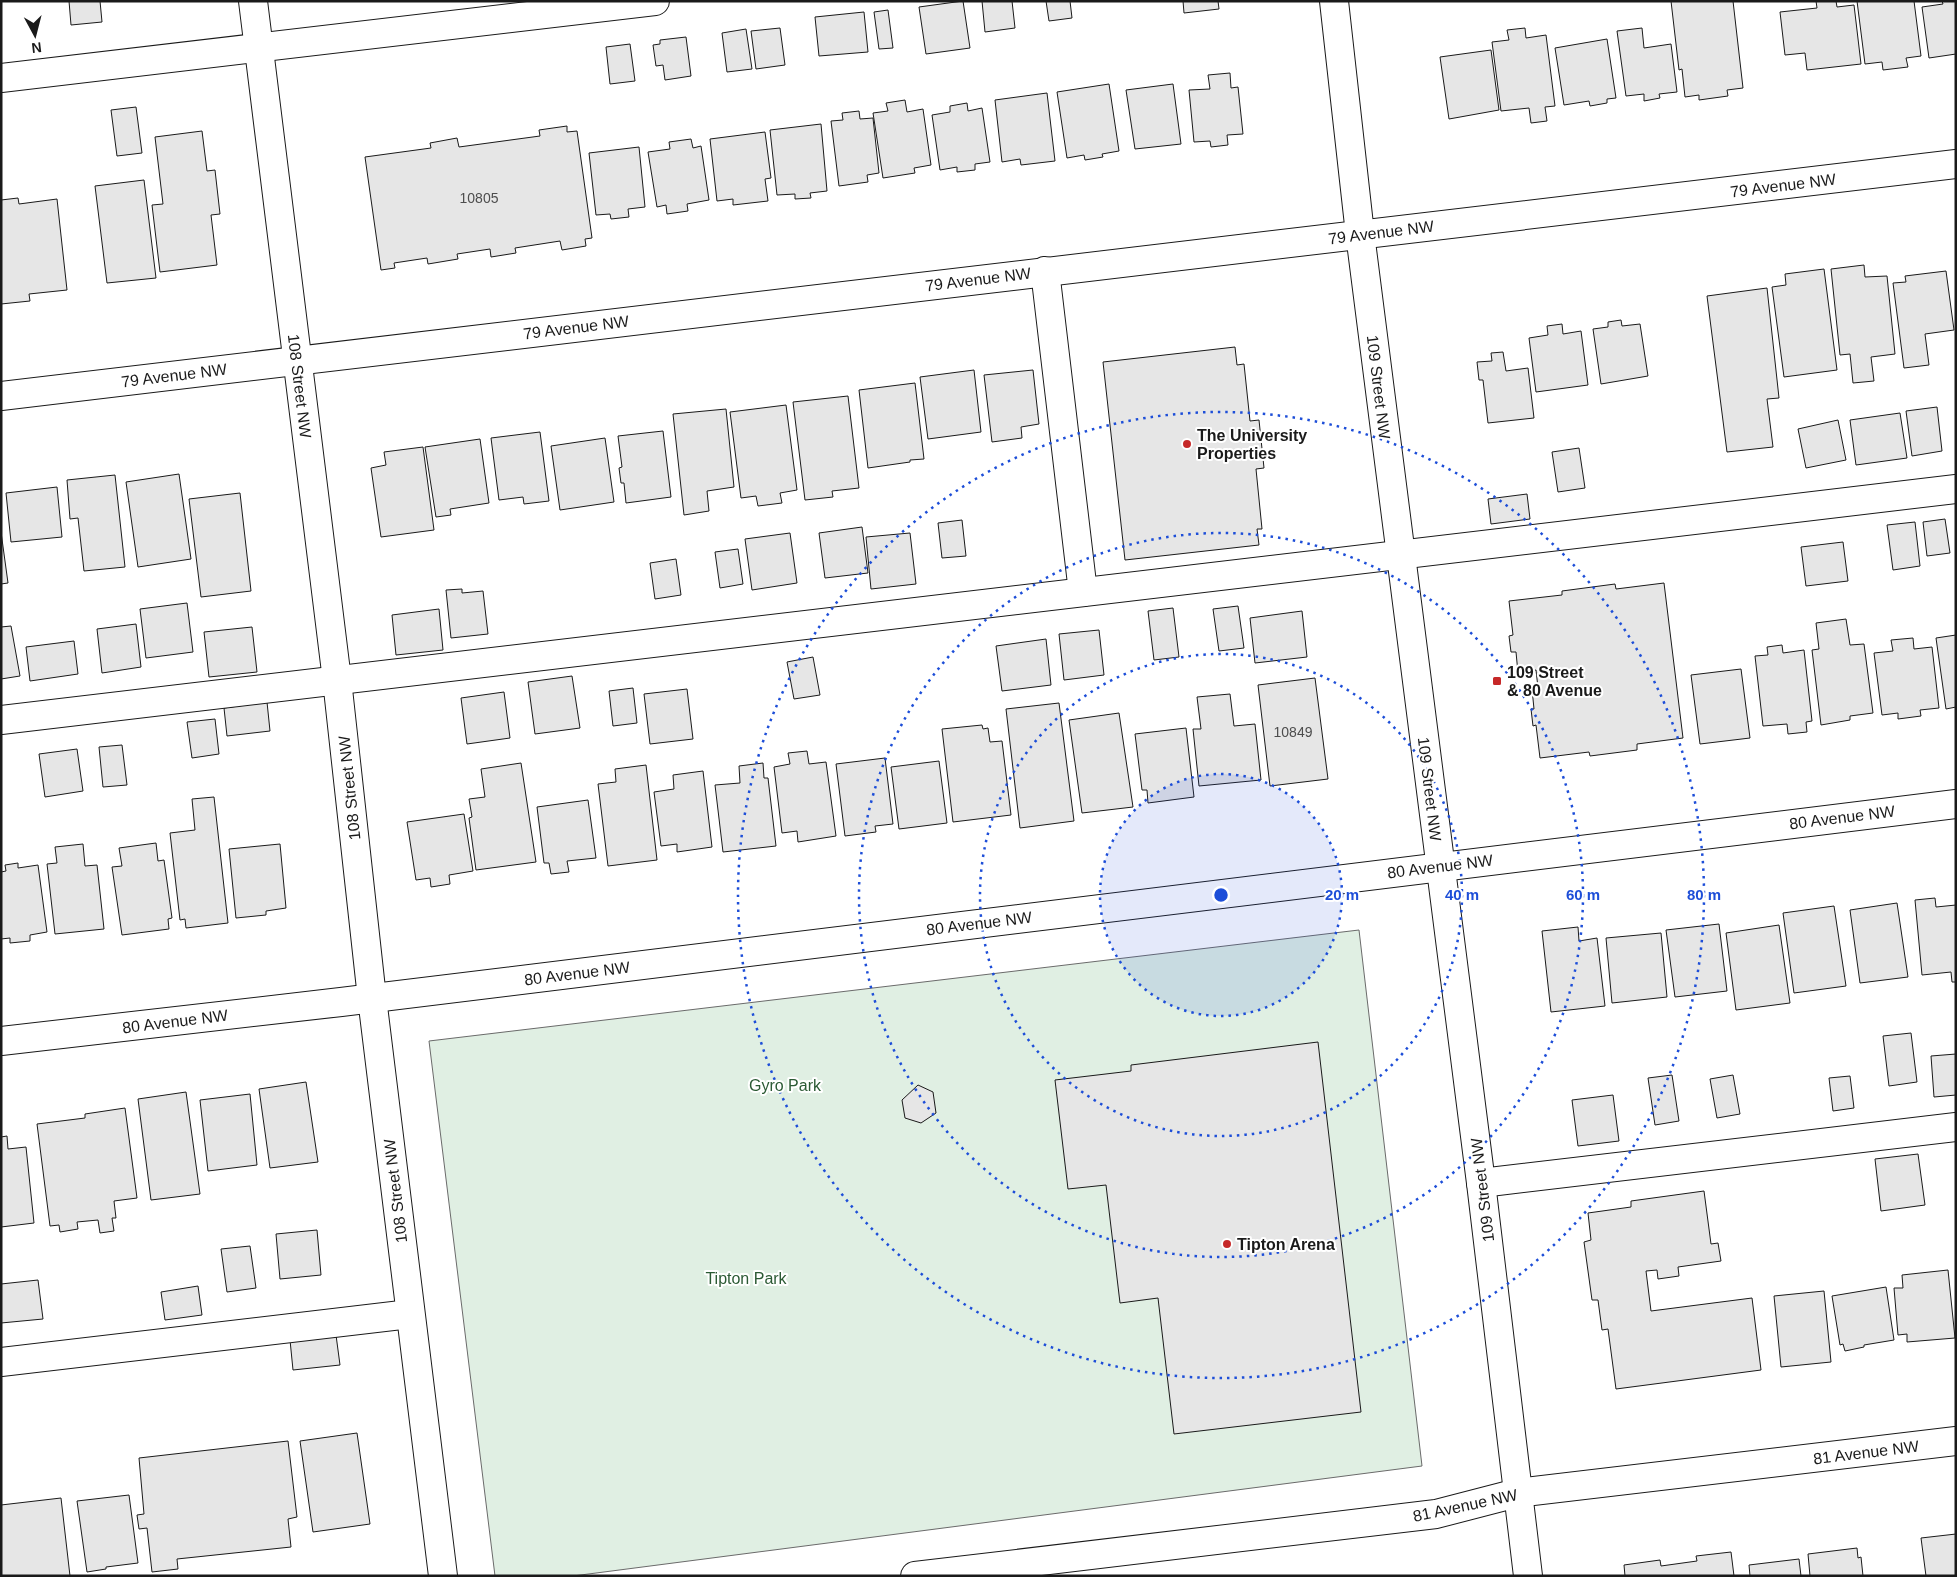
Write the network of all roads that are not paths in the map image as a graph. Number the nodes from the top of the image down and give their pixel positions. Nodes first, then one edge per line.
1 (253, 1) edge
2 (654, 1) edge
3 (1334, 1) edge
4 (258, 47) junction
5 (1, 78) edge
6 (1956, 164) edge
7 (1360, 234) junction
8 (1045, 271) junction
9 (297, 360) junction
10 (1, 396) edge
11 (1956, 489) edge
12 (1400, 554) junction
13 (1083, 592) junction
14 (337, 680) junction
15 (1, 720) edge
16 (1956, 804) edge
17 (1440, 866) junction
18 (372, 998) junction
19 (1, 1041) edge
20 (1956, 1127) edge
21 (1481, 1183) junction
22 (410, 1314) junction
23 (1, 1362) edge
24 (1956, 1441) edge
25 (1517, 1493) junction
26 (443, 1576) edge
27 (915, 1576) edge
28 (1528, 1576) edge

1 - 4 street, 108 Street NW
2 - 4 street
3 - 7 street, 109 Street NW
4 - 5 street
4 - 9 street, 108 Street NW
6 - 7 street, 79 Avenue NW
7 - 8 street, 79 Avenue NW
7 - 12 street, 109 Street NW
8 - 9 street, 79 Avenue NW
8 - 13 street
9 - 10 street, 79 Avenue NW
9 - 14 street, 108 Street NW
11 - 12 street
12 - 13 street
12 - 17 street, 109 Street NW
13 - 14 street
14 - 15 street
14 - 18 street, 108 Street NW
16 - 17 street, 80 Avenue NW
17 - 18 street, 80 Avenue NW
17 - 21 street, 109 Street NW
18 - 19 street, 80 Avenue NW
18 - 22 street, 108 Street NW
20 - 21 street
21 - 25 street, 109 Street NW
22 - 23 street
22 - 26 street, 108 Street NW
24 - 25 street, 81 Avenue NW
25 - 27 street, 81 Avenue NW
25 - 28 street, 109 Street NW

